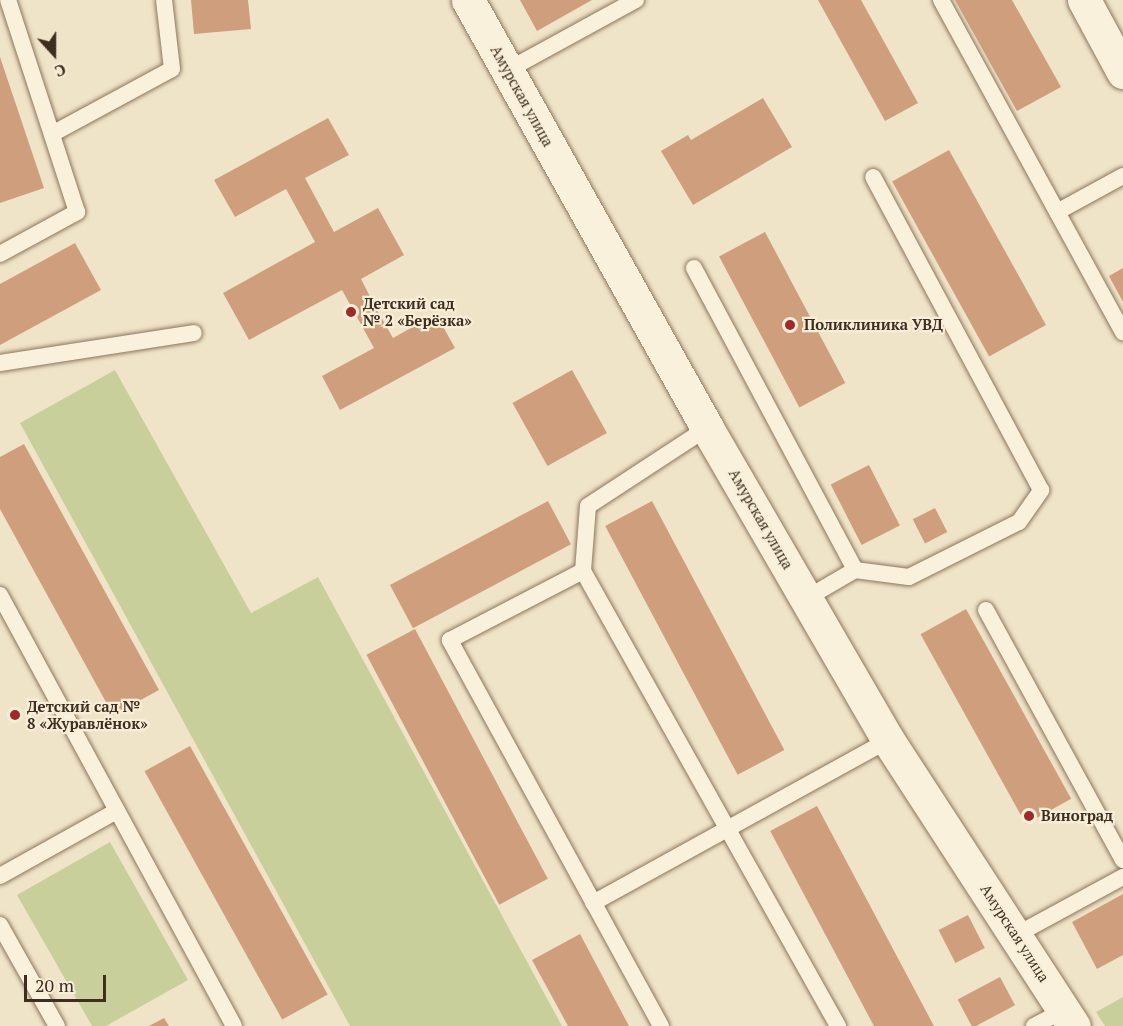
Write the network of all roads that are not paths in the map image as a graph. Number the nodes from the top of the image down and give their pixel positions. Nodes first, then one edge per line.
1 (8, 0) edge
2 (164, 0) edge
3 (468, 0) edge
4 (636, 0) edge
5 (941, 0) edge
6 (1084, 0) edge
7 (508, 70) junction
8 (1123, 72) edge
9 (52, 134) junction
10 (1123, 176) edge
11 (873, 177) dead end
12 (1057, 212) junction
13 (0, 254) edge
14 (694, 268) dead end
15 (194, 333) dead end
16 (1123, 333) edge
17 (0, 363) edge
18 (707, 428) junction
19 (855, 570) junction
20 (583, 571) junction
21 (0, 595) edge
22 (807, 598) junction
23 (987, 610) dead end
24 (888, 740) junction
25 (117, 811) junction
26 (727, 829) junction
27 (1123, 860) edge
28 (0, 876) edge
29 (1123, 877) edge
30 (593, 903) junction
31 (0, 926) edge
32 (1016, 935) junction
33 (1069, 1018) edge
34 (57, 1026) edge
35 (234, 1026) edge
36 (661, 1026) edge
37 (838, 1026) edge
38 (1034, 1026) edge

1 - 9 lane
2 - 9 lane
3 - 7 street, Амурская улица
4 - 7 lane
5 - 12 lane
6 - 8 street
7 - 18 street, Амурская улица
9 - 13 lane
10 - 12 lane
11 - 19 lane
12 - 16 lane
14 - 19 lane
15 - 17 lane
18 - 20 lane
18 - 22 street, Амурская улица
19 - 22 lane
20 - 26 lane
20 - 30 lane
21 - 25 lane
22 - 24 street, Амурская улица
23 - 27 lane
24 - 26 lane
24 - 32 street, Амурская улица
25 - 28 lane
25 - 35 lane
26 - 30 lane
26 - 37 lane
29 - 32 lane
30 - 36 lane
31 - 34 lane
32 - 33 street, Амурская улица
33 - 38 lane

